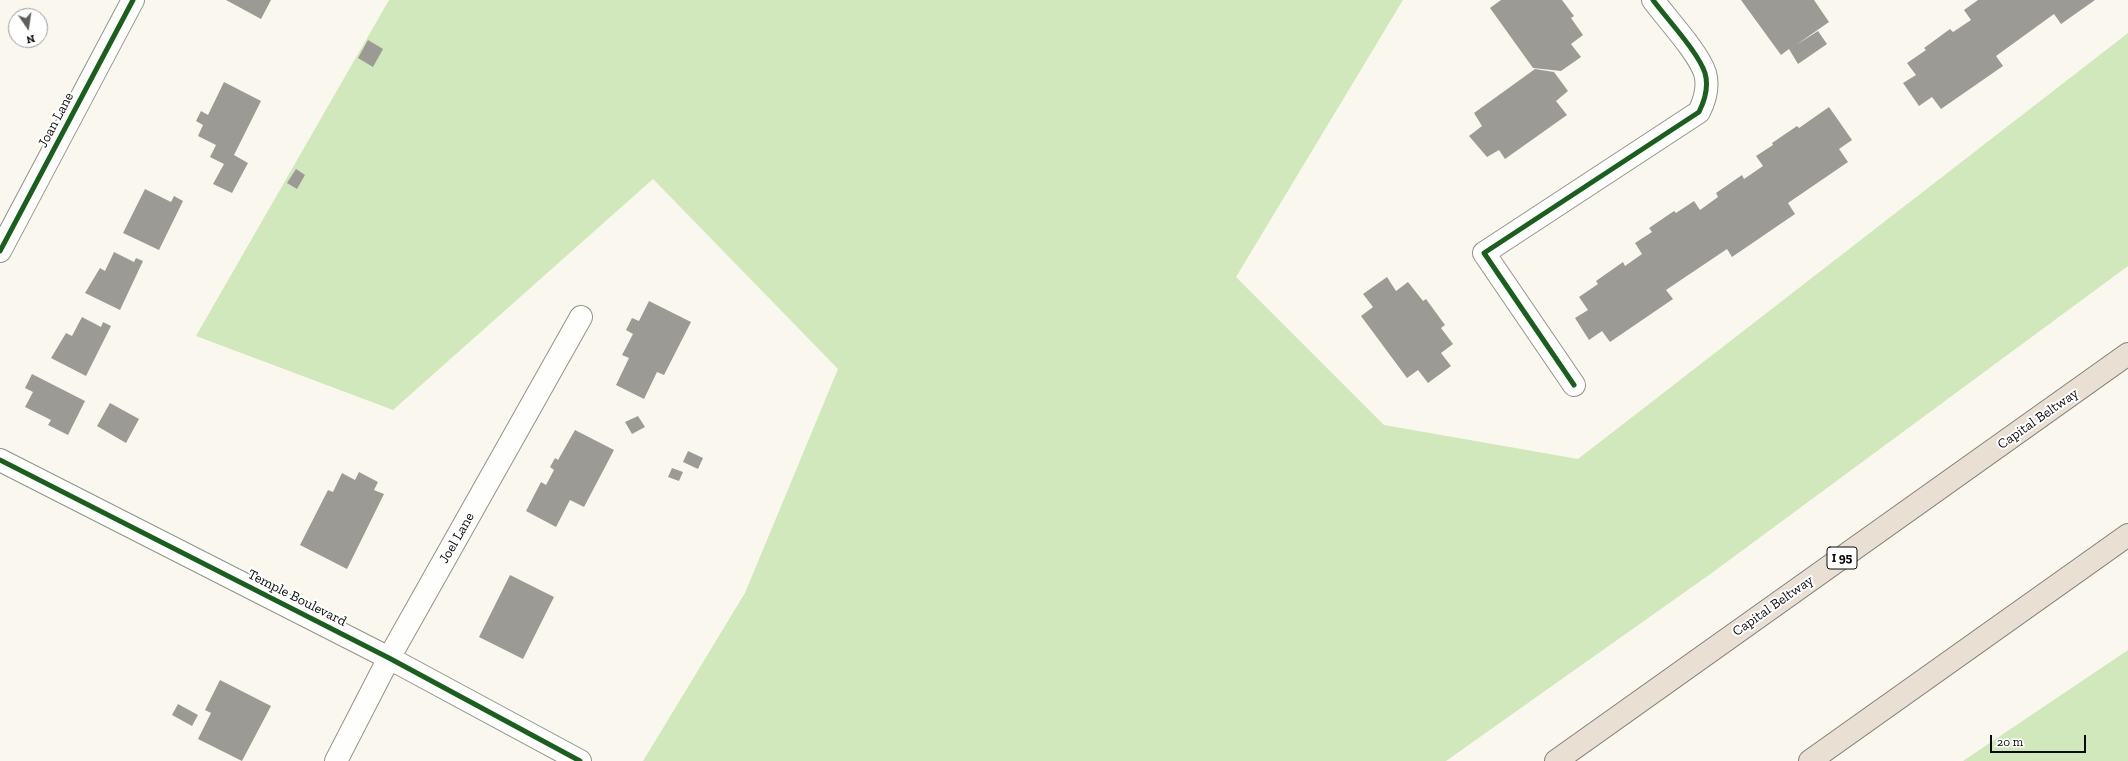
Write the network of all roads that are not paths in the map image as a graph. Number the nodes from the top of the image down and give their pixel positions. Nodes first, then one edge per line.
1 (133, 0) edge
2 (1653, 0) edge
3 (0, 250) edge
4 (581, 317) dead end
5 (2128, 354) edge
6 (1574, 385) dead end
7 (0, 460) edge
8 (2128, 535) edge
9 (389, 658) junction
10 (336, 761) edge
11 (580, 761) edge
12 (1556, 761) edge
13 (1810, 761) edge

1 - 3 street, Joan Lane
2 - 6 street
4 - 9 street, Joel Lane
5 - 12 highway, Capital Beltway / I 95
7 - 9 street, Temple Boulevard
8 - 13 highway
9 - 10 street, Joel Lane
9 - 11 street, Temple Boulevard

